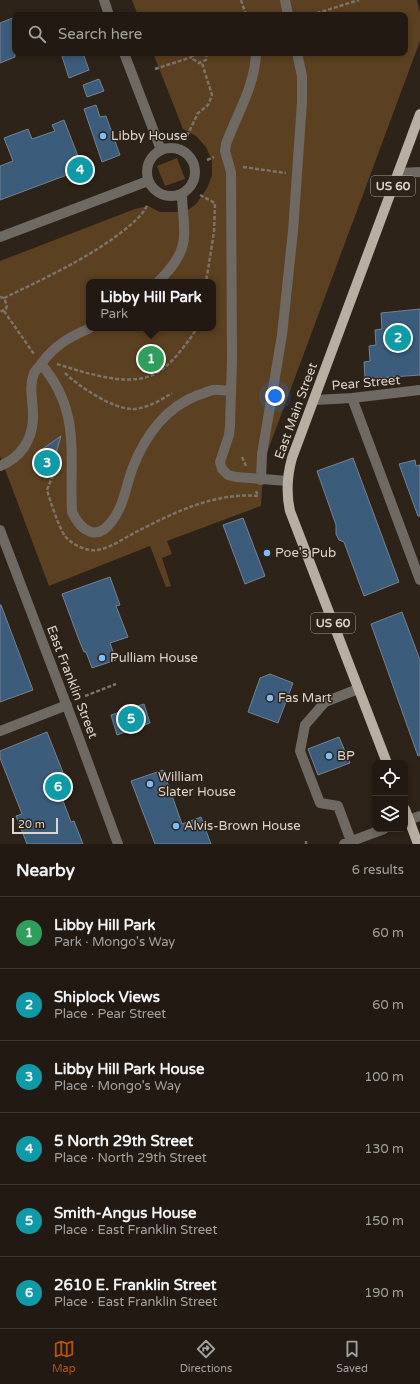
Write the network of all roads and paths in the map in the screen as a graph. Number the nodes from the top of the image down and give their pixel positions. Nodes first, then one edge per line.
1 (104, 0) edge
2 (241, 0) edge
3 (285, 0) edge
4 (359, 0) edge
5 (109, 12) edge
6 (245, 12) edge
7 (287, 12) edge
8 (321, 12) edge
9 (125, 56) edge
10 (207, 56) edge
11 (256, 56) edge
12 (298, 56) edge
13 (192, 57) joint
14 (202, 63) junction
15 (155, 69) dead end
16 (420, 114) edge
17 (187, 136) dead end
18 (161, 150) junction
19 (229, 167) junction
20 (420, 172) edge
21 (398, 173) junction
22 (296, 174) junction
23 (148, 181) junction
24 (182, 194) junction
25 (200, 195) dead end
26 (148, 204) dead end
27 (0, 237) edge
28 (161, 279) edge
29 (206, 279) edge
30 (0, 296) edge
31 (4, 298) junction
32 (4, 311) junction
33 (0, 312) edge
34 (86, 330) edge
35 (195, 331) edge
36 (41, 364) junction
37 (58, 367) dead end
38 (63, 372) dead end
39 (420, 390) edge
40 (175, 391) dead end
41 (231, 391) junction
42 (352, 398) junction
43 (314, 400) junction
44 (242, 457) dead end
45 (0, 466) edge
46 (248, 468) dead end
47 (53, 475) dead end
48 (257, 479) junction
49 (288, 481) junction
50 (0, 530) edge
51 (420, 580) edge
52 (116, 684) dead end
53 (358, 689) junction
54 (85, 696) dead end
55 (67, 705) junction
56 (0, 731) edge
57 (386, 760) edge
58 (420, 816) edge
59 (408, 820) edge
60 (408, 822) edge
61 (376, 832) edge
62 (348, 843) edge
63 (118, 844) edge
64 (418, 844) edge

1 - 5 street
2 - 6 path
3 - 7 street
4 - 8 path
9 - 18 street
10 - 14 path
11 - 19 street
12 - 22 street
13 - 14 path
13 - 15 path
14 - 17 path
16 - 21 main road, East Main Street / US 60
18 - 23 street
18 - 24 street
19 - 22 path
19 - 41 street
20 - 21 street
21 - 43 main road, East Main Street / US 60
22 - 48 street
23 - 24 street
23 - 27 street
24 - 28 street
25 - 29 path
26 - 31 path
30 - 31 path
31 - 32 path
32 - 33 path
32 - 36 path
34 - 36 street
35 - 37 path
36 - 41 street
36 - 45 street
38 - 40 path
39 - 42 street, Pear Street
41 - 48 street
42 - 43 street, Pear Street
42 - 51 street
43 - 49 main road, East Main Street / US 60
44 - 46 path
47 - 48 path
48 - 49 street
49 - 53 main road, East Main Street / US 60
50 - 55 street, East Franklin Street
52 - 54 path
53 - 57 main road, East Main Street / US 60
53 - 62 street
55 - 56 street
55 - 63 street, East Franklin Street
58 - 59 street
60 - 64 main road
61 - 62 street

